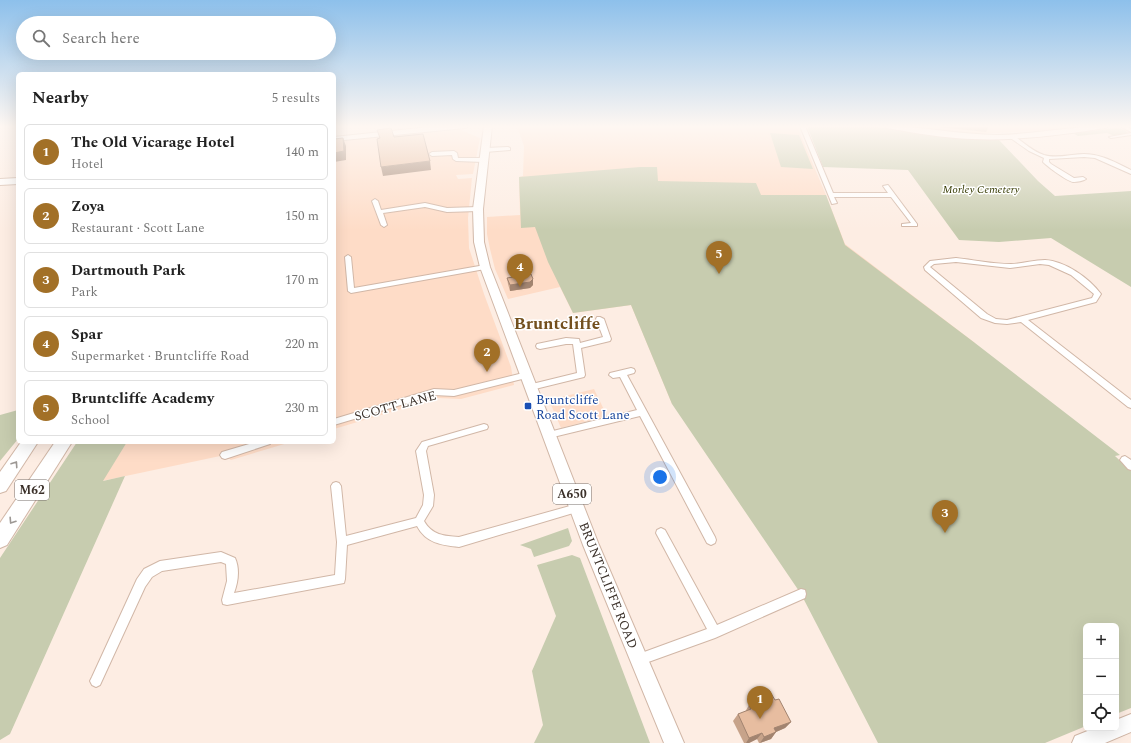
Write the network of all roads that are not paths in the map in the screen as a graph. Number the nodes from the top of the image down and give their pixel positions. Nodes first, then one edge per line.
1 (484, 161) edge
2 (816, 161) edge
3 (1046, 161) edge
4 (1107, 161) edge
5 (1131, 172) edge
6 (1083, 179) dead end
7 (16, 181) edge
8 (0, 182) edge
9 (886, 186) dead end
10 (830, 195) junction
11 (893, 195) junction
12 (375, 201) dead end
13 (834, 203) dead end
14 (478, 209) junction
15 (379, 212) junction
16 (904, 225) dead end
17 (384, 226) dead end
18 (348, 256) dead end
19 (485, 267) junction
20 (600, 319) dead end
21 (1022, 319) junction
22 (540, 346) dead end
23 (578, 346) junction
24 (631, 371) dead end
25 (529, 381) junction
26 (1131, 405) edge
27 (642, 412) junction
28 (336, 421) edge
29 (484, 427) dead end
30 (549, 435) junction
31 (29, 444) edge
32 (63, 444) edge
33 (260, 444) edge
34 (225, 454) dead end
35 (0, 486) edge
36 (336, 486) dead end
37 (577, 508) junction
38 (420, 521) junction
39 (661, 533) dead end
40 (0, 539) edge
41 (711, 540) dead end
42 (342, 542) junction
43 (801, 594) dead end
44 (715, 632) junction
45 (640, 659) junction
46 (96, 681) dead end
47 (1131, 723) edge
48 (674, 743) edge
49 (1082, 743) edge

1 - 14 main road, BRUNTCLIFFE ROAD / A650
2 - 10 street
3 - 6 street
4 - 5 street
7 - 8 main road
9 - 11 street
10 - 11 street
10 - 13 street
11 - 16 street
12 - 15 street
14 - 15 street
14 - 19 main road, BRUNTCLIFFE ROAD / A650
15 - 17 street
18 - 19 street
19 - 25 main road, BRUNTCLIFFE ROAD / A650
20 - 23 street
21 - 21 street
21 - 26 street
22 - 23 street
23 - 25 street, SCOTT LANE
24 - 27 street
25 - 28 street, SCOTT LANE
25 - 30 main road, BRUNTCLIFFE ROAD / A650
27 - 30 street
27 - 41 street
29 - 38 street
30 - 37 main road, BRUNTCLIFFE ROAD / A650
35 -> 31 highway, M62
32 -> 40 highway, M62
33 - 34 street
36 - 42 street
37 - 38 street
37 - 45 main road, BRUNTCLIFFE ROAD / A650
38 - 42 street
39 - 44 street
42 - 46 street
43 - 44 street
44 - 45 street
45 - 48 main road, BRUNTCLIFFE ROAD / A650
47 - 49 street

